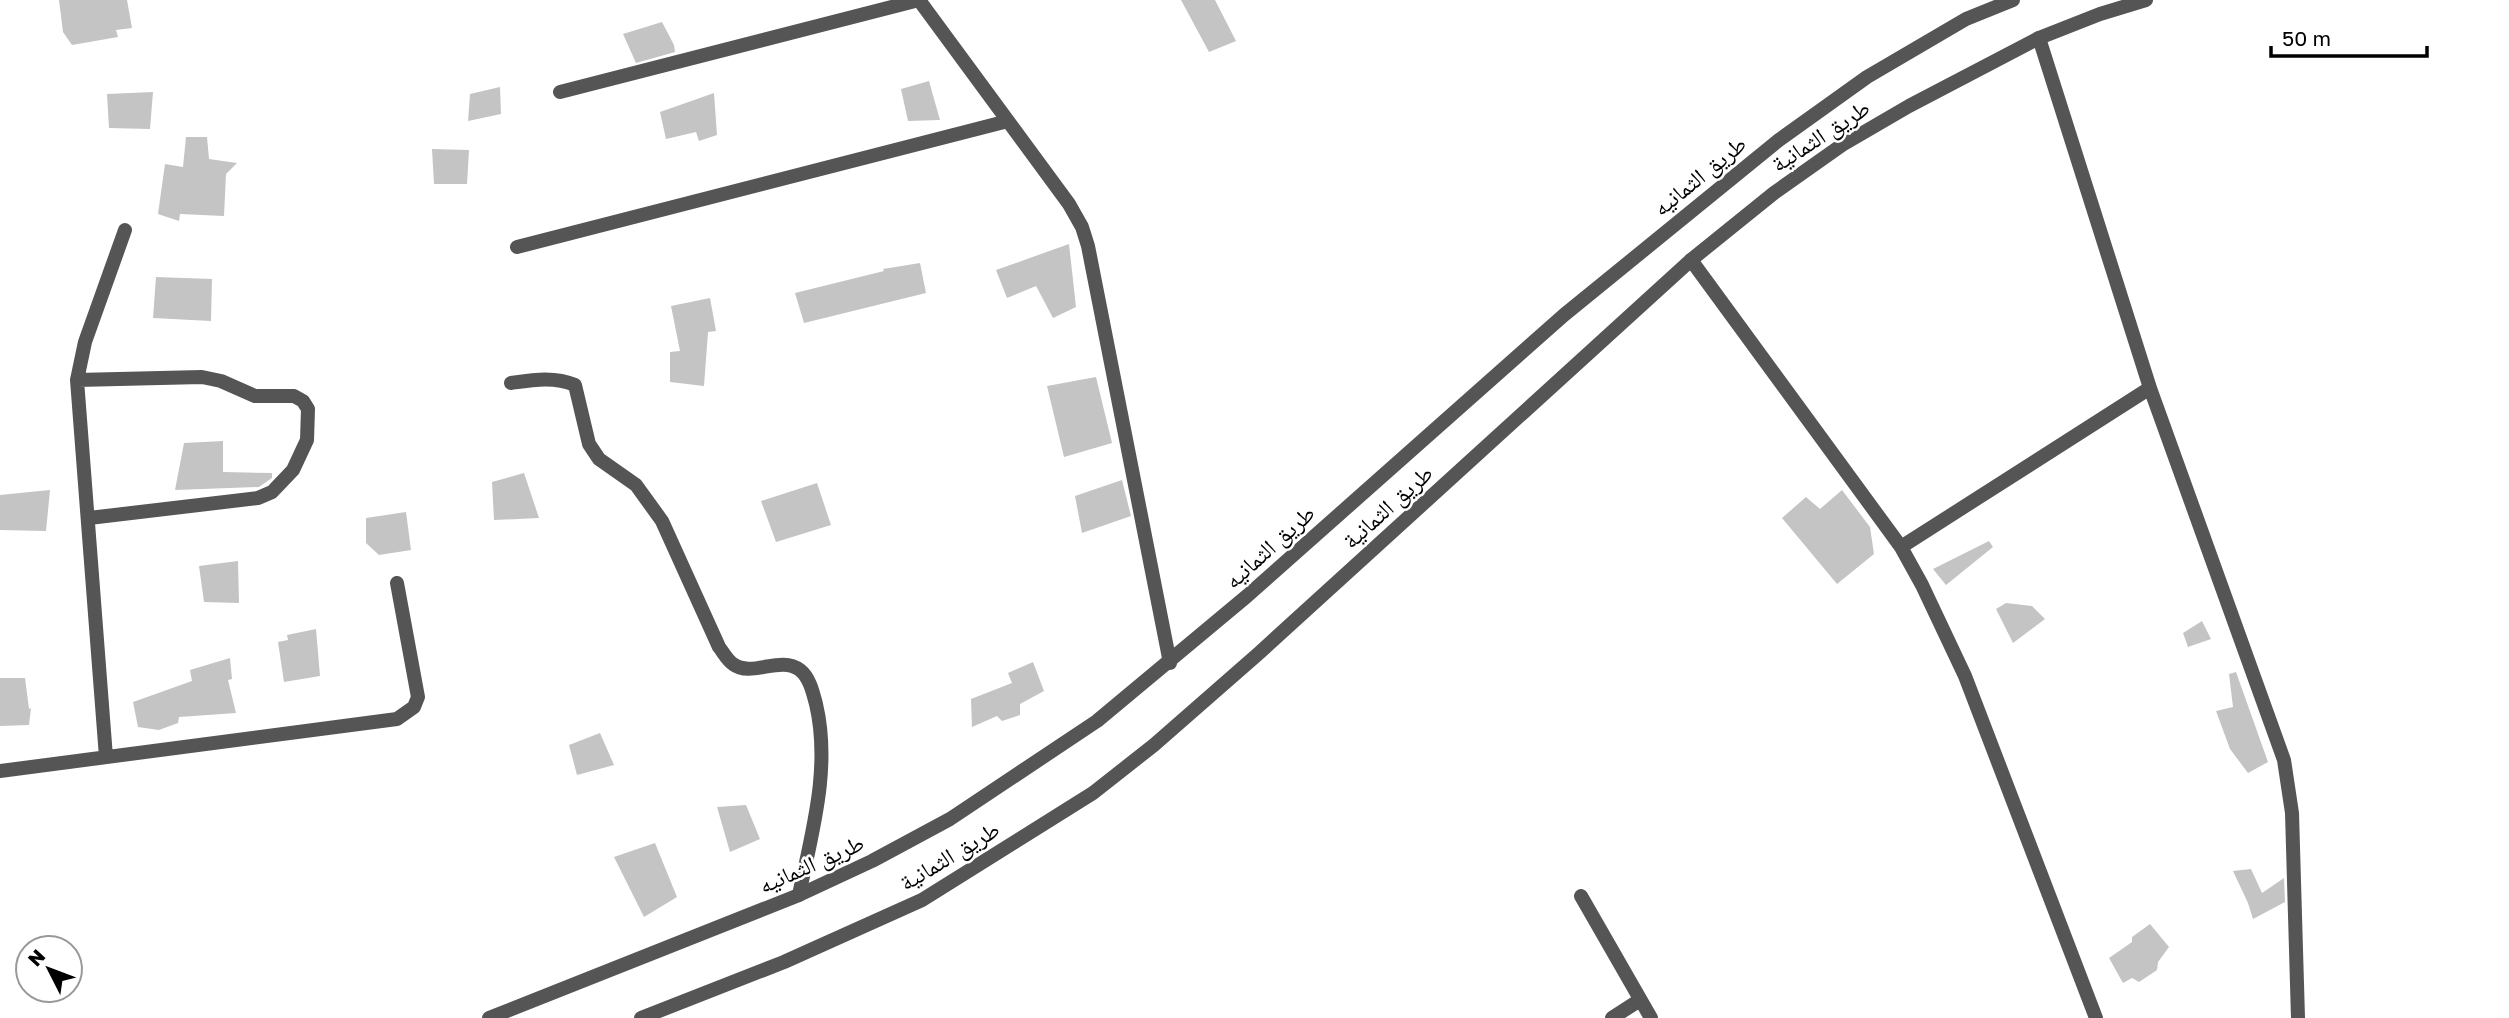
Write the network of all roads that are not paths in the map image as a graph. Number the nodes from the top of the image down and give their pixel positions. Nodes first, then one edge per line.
1 (919, 0) edge
2 (2012, 0) edge
3 (2146, 0) edge
4 (2039, 38) junction
5 (560, 92) dead end
6 (1008, 121) junction
7 (125, 230) dead end
8 (517, 247) dead end
9 (1691, 260) junction
10 (77, 380) junction
11 (511, 383) dead end
12 (2150, 387) junction
13 (89, 518) junction
14 (1901, 547) junction
15 (397, 583) dead end
16 (1170, 663) junction
17 (106, 757) junction
18 (0, 771) edge
19 (799, 895) junction
20 (1581, 896) dead end
21 (1640, 1000) junction
22 (489, 1018) edge
23 (641, 1018) edge
24 (1612, 1018) edge
25 (1651, 1018) edge
26 (2096, 1018) edge
27 (2298, 1018) edge

1 - 5 street
1 - 6 street
2 - 16 street, طريق الثمانيه
3 - 4 street, طريق الثمانية
4 - 9 street, طريق الثمانية
4 - 12 street
6 - 8 street
6 - 16 street
7 - 10 street
9 - 14 street
9 - 23 street, طريق الثمانية
10 - 13 street
10 - 13 street
11 - 19 street
12 - 14 street
12 - 27 street
13 - 17 street
14 - 26 street
15 - 17 street
16 - 19 street, طريق الثمانيه
17 - 18 street
19 - 22 street, طريق الثمانيه
20 - 21 street
21 - 24 street
21 - 25 street

